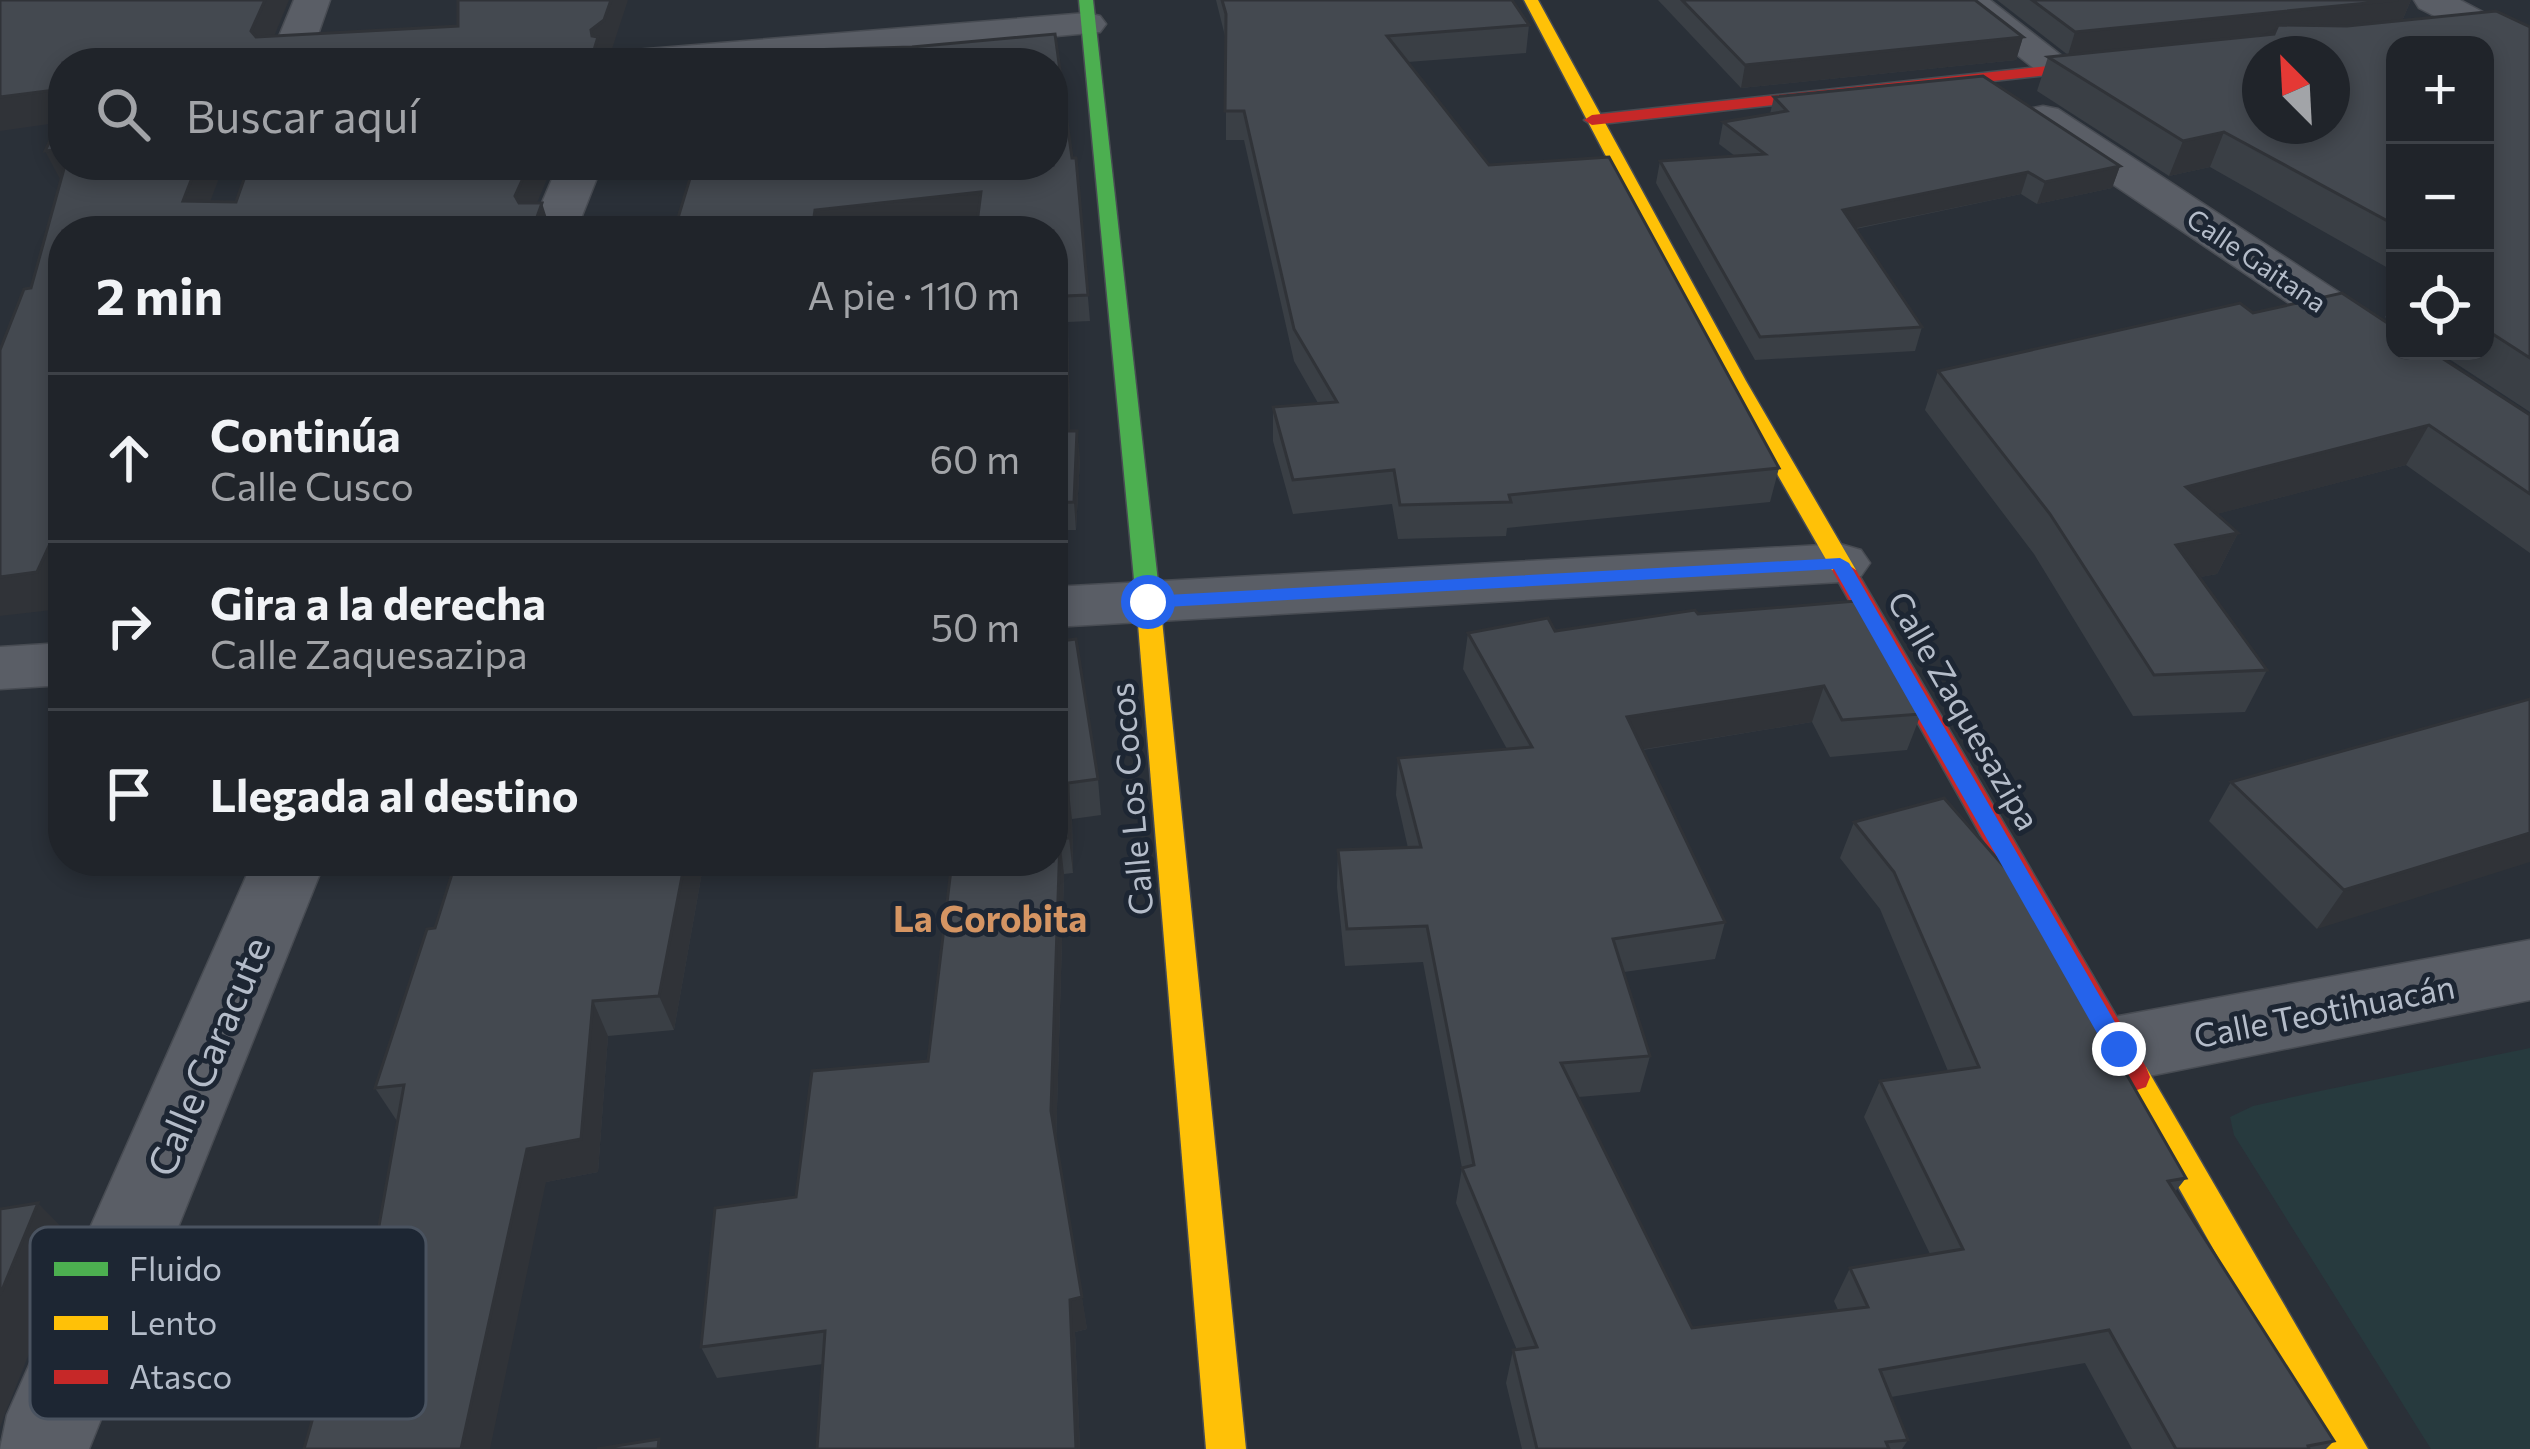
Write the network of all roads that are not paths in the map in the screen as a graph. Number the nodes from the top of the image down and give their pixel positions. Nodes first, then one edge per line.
1 (312, 0) edge
2 (1531, 0) edge
3 (1966, 0) edge
4 (1086, 12) edge
5 (2435, 16) edge
6 (2530, 23) edge
7 (2483, 28) junction
8 (294, 48) edge
9 (758, 48) edge
10 (2530, 52) edge
11 (2151, 60) edge
12 (2060, 70) junction
13 (1983, 78) junction
14 (1592, 120) junction
15 (574, 180) edge
16 (559, 216) edge
17 (2530, 441) edge
18 (1840, 563) junction
19 (1148, 602) junction
20 (1068, 606) edge
21 (48, 665) edge
22 (0, 668) edge
23 (284, 876) edge
24 (2530, 970) edge
25 (2119, 1049) junction
26 (135, 1227) edge
27 (54, 1419) edge
28 (41, 1449) edge
29 (1226, 1449) edge
30 (2348, 1449) edge

1 - 8 street
2 - 14 street, Calle Zaquesazipa
3 - 12 street
4 - 9 street
4 - 19 street, Calle Los Cocos
5 - 7 street
6 - 7 street
7 - 10 street
11 - 12 street
12 - 13 street
13 - 14 street
13 - 17 street, Calle Gaitana
14 - 18 street, Calle Zaquesazipa
15 - 16 street
18 - 19 street
18 - 25 street, Calle Zaquesazipa
19 - 20 street
19 - 29 street, Calle Los Cocos
21 - 22 street
23 - 26 street, Calle Caracute
24 - 25 street, Calle Teotihuacán
25 - 30 street, Calle Zaquesazipa
27 - 28 street, Calle Caracute

